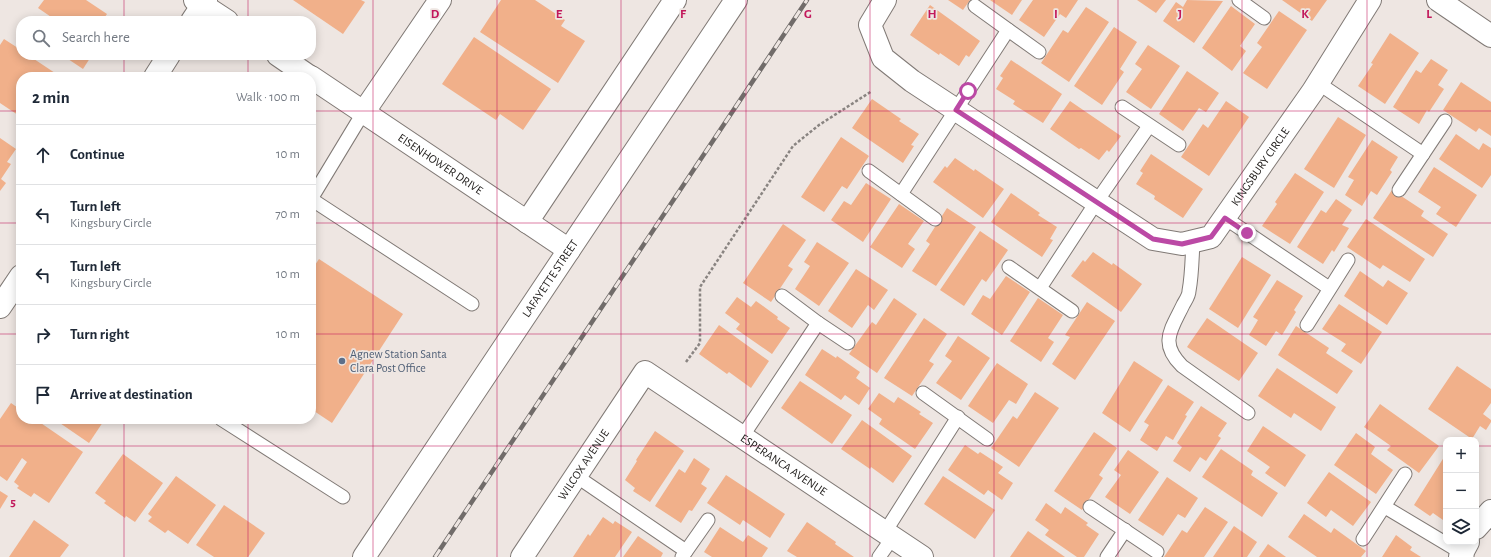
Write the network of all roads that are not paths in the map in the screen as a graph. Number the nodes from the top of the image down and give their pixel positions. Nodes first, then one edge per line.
1 (440, 0) edge
2 (675, 0) edge
3 (736, 0) edge
4 (886, 0) edge
5 (1239, 0) edge
6 (1370, 0) edge
7 (1438, 0) edge
8 (975, 6) dead end
9 (199, 7) edge
10 (217, 16) edge
11 (1264, 18) dead end
12 (1008, 30) junction
13 (1491, 36) edge
14 (1039, 52) dead end
15 (167, 60) edge
16 (286, 60) edge
17 (158, 72) edge
18 (304, 72) edge
19 (316, 80) edge
20 (1318, 83) junction
21 (1122, 107) dead end
22 (956, 110) junction
23 (363, 113) junction
24 (1444, 121) dead end
25 (1149, 126) junction
26 (1179, 145) dead end
27 (1423, 154) junction
28 (869, 170) dead end
29 (1399, 190) dead end
30 (316, 191) edge
31 (901, 194) junction
32 (1097, 201) junction
33 (316, 202) edge
34 (1225, 218) junction
35 (935, 219) dead end
36 (527, 222) junction
37 (1193, 242) junction
38 (569, 250) junction
39 (1348, 260) dead end
40 (1009, 267) dead end
41 (16, 283) edge
42 (1040, 288) junction
43 (1329, 288) junction
44 (782, 296) dead end
45 (472, 304) dead end
46 (0, 307) edge
47 (1072, 311) dead end
48 (818, 323) junction
49 (1307, 325) dead end
50 (848, 343) dead end
51 (645, 372) joint
52 (923, 393) dead end
53 (1248, 414) dead end
54 (958, 417) junction
55 (229, 424) edge
56 (742, 437) junction
57 (988, 439) dead end
58 (1405, 474) dead end
59 (576, 476) junction
60 (343, 498) dead end
61 (1090, 507) dead end
62 (1385, 507) junction
63 (1491, 512) edge
64 (708, 520) dead end
65 (1479, 525) edge
66 (1125, 530) junction
67 (889, 535) junction
68 (1363, 539) dead end
69 (1157, 552) dead end
70 (1465, 552) edge
71 (684, 554) edge
72 (364, 557) edge
73 (522, 557) edge
74 (879, 557) edge
75 (922, 557) edge
76 (1107, 557) edge

1 - 23 street
2 - 36 street
3 - 38 street, LAFAYETTE STREET
4 - 22 street, KINGSBURY CIRCLE
5 - 11 lane
6 - 20 street, KINGSBURY CIRCLE
7 - 13 street
8 - 12 lane
9 - 10 street
12 - 14 lane
12 - 22 lane
15 - 17 street
16 - 18 street, EISENHOWER DRIVE
19 - 23 street, EISENHOWER DRIVE
20 - 27 lane
20 - 34 street, KINGSBURY CIRCLE
21 - 25 lane
22 - 31 lane
22 - 32 street, KINGSBURY CIRCLE
23 - 30 lane
23 - 36 street, EISENHOWER DRIVE
24 - 27 lane
25 - 26 lane
25 - 32 lane
27 - 29 lane
28 - 31 lane
31 - 35 lane
32 - 37 street, KINGSBURY CIRCLE
32 - 42 lane
33 - 45 lane
34 - 37 street, KINGSBURY CIRCLE
34 - 43 lane
36 - 38 street, EISENHOWER DRIVE
37 - 53 lane
38 - 72 street, LAFAYETTE STREET
39 - 43 lane
40 - 42 lane
41 - 46 street
42 - 47 lane
43 - 49 lane
44 - 48 lane
48 - 50 lane
48 - 56 lane
51 - 56 street, ESPERANCA AVENUE
51 - 59 street, WILCOX AVENUE
52 - 54 lane
54 - 57 lane
54 - 67 lane
55 - 60 lane
56 - 67 street, ESPERANCA AVENUE
58 - 62 lane
59 - 71 lane
59 - 73 street, WILCOX AVENUE
61 - 66 lane
62 - 68 lane
62 - 70 lane
63 - 65 street
64 - 71 lane
66 - 69 lane
66 - 76 lane
67 - 74 lane
67 - 75 street, ESPERANCA AVENUE

